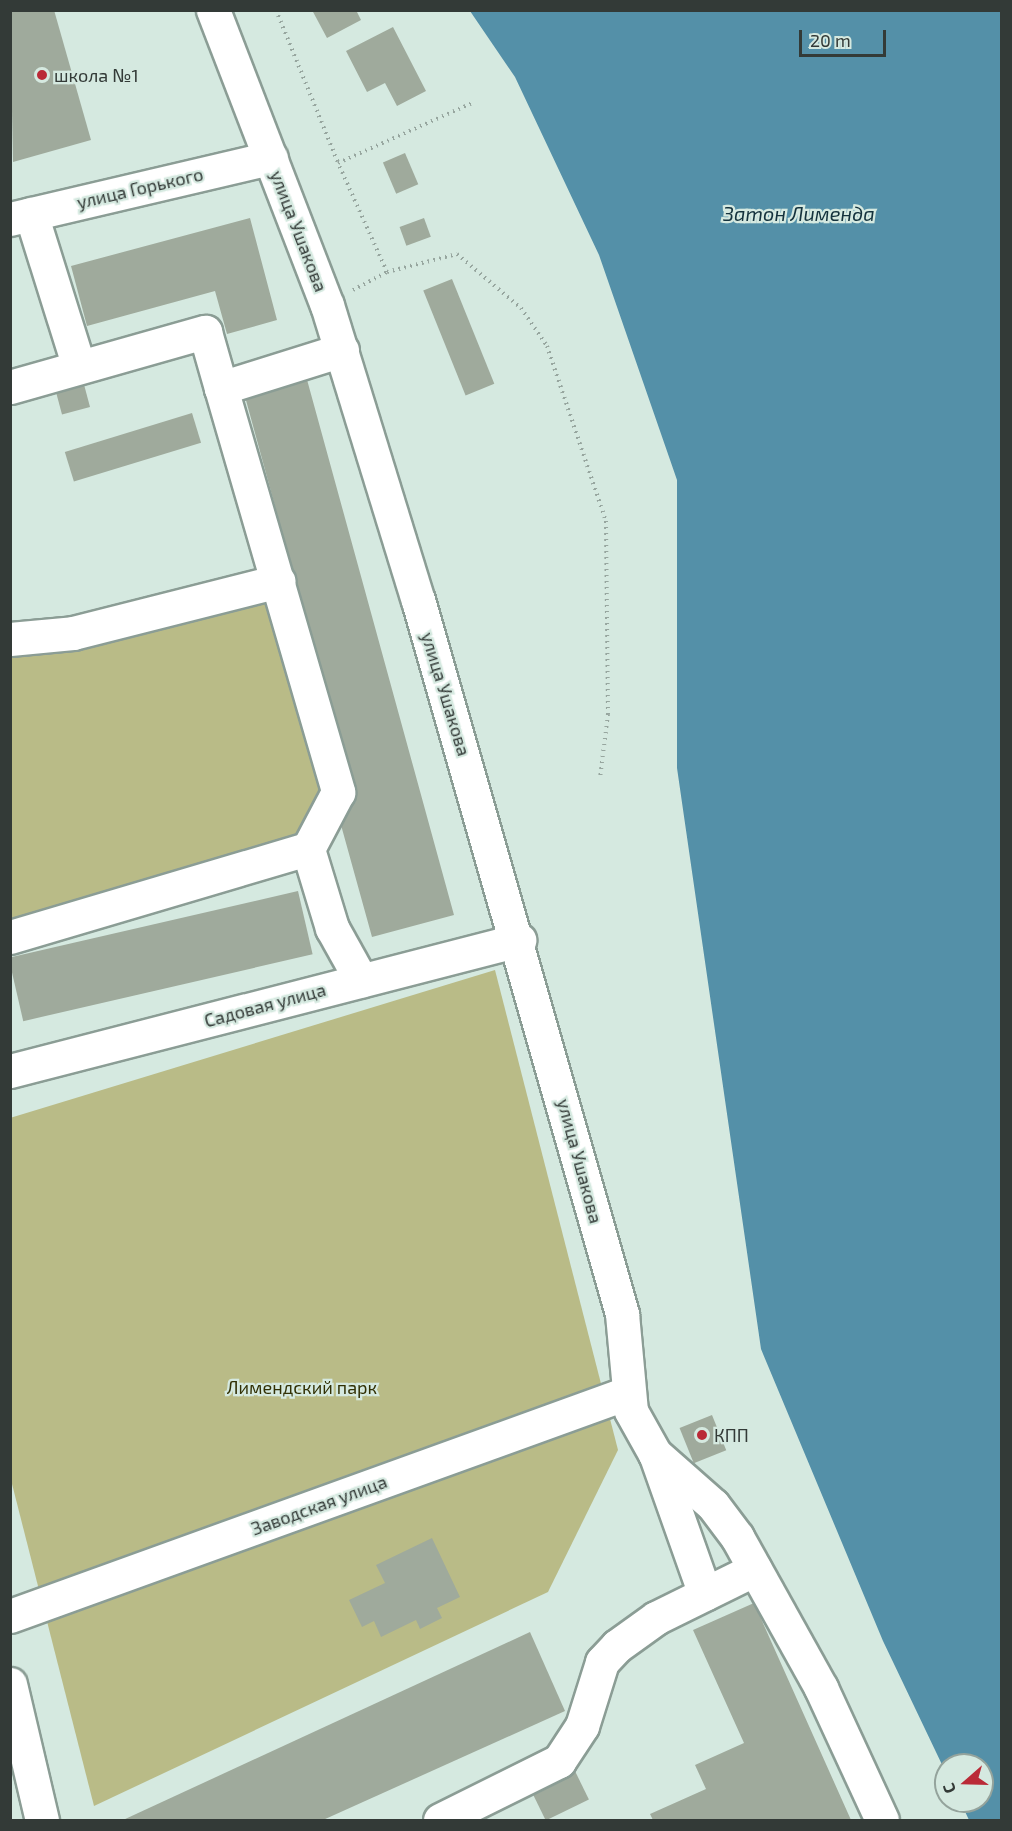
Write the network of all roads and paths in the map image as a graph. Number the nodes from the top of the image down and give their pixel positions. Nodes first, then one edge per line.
1 (213, 10) edge
2 (276, 10) edge
3 (472, 103) dead end
4 (271, 158) junction
5 (338, 163) junction
6 (21, 217) edge
7 (387, 272) junction
8 (327, 304) junction
9 (342, 350) junction
10 (79, 368) junction
11 (10, 387) edge
12 (221, 388) junction
13 (279, 581) junction
14 (10, 639) edge
15 (600, 778) dead end
16 (309, 849) junction
17 (10, 937) edge
18 (519, 940) junction
19 (362, 980) junction
20 (10, 1071) edge
21 (627, 1393) junction
22 (655, 1454) junction
23 (755, 1569) junction
24 (705, 1594) junction
25 (10, 1616) edge
26 (10, 1684) edge
27 (42, 1821) edge
28 (440, 1821) edge
29 (882, 1821) edge

1 - 4 street, улица Ушакова
2 - 5 path
3 - 5 path
4 - 6 street, улица Горького
4 - 8 street, улица Ушакова
5 - 7 path
6 - 10 street
7 - 8 path
7 - 15 path
8 - 9 street, улица Ушакова
9 - 12 street
9 - 18 street, улица Ушакова
10 - 11 street
10 - 12 street
12 - 13 street
13 - 14 street
13 - 16 street
16 - 17 street
16 - 19 street
18 - 19 street, Садовая улица
18 - 21 street, улица Ушакова
19 - 20 street, Садовая улица
21 - 22 street, улица Ушакова
21 - 25 street, Заводская улица
22 - 23 street
22 - 24 street
23 - 24 street
23 - 29 street
24 - 28 street
26 - 27 street

